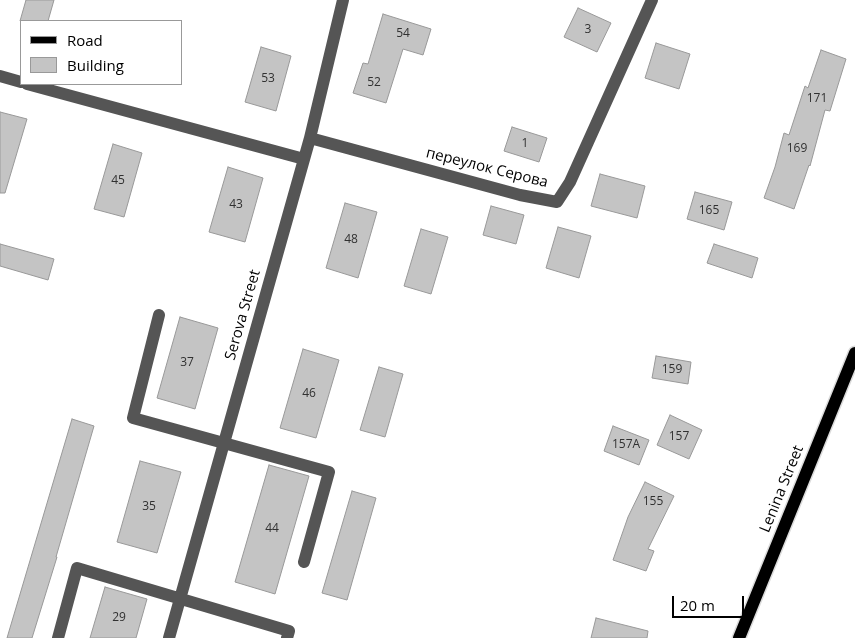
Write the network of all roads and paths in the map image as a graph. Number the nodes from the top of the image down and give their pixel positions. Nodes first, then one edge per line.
1 (343, 0) edge
2 (652, 0) edge
3 (0, 76) edge
4 (20, 82) edge
5 (31, 85) edge
6 (310, 138) junction
7 (304, 159) junction
8 (159, 315) dead end
9 (855, 353) edge
10 (224, 442) junction
11 (304, 562) dead end
12 (180, 598) junction
13 (58, 638) edge
14 (169, 638) edge
15 (287, 638) edge
16 (739, 638) edge

1 - 6 street, Serova Street
2 - 6 street, переулок Серова
3 - 4 street
5 - 7 street
6 - 7 street, Serova Street
7 - 10 street, Serova Street
8 - 10 street
9 - 16 main road, Lenina Street
10 - 11 street
10 - 12 street, Serova Street
12 - 13 street
12 - 14 street, Serova Street
12 - 15 street

